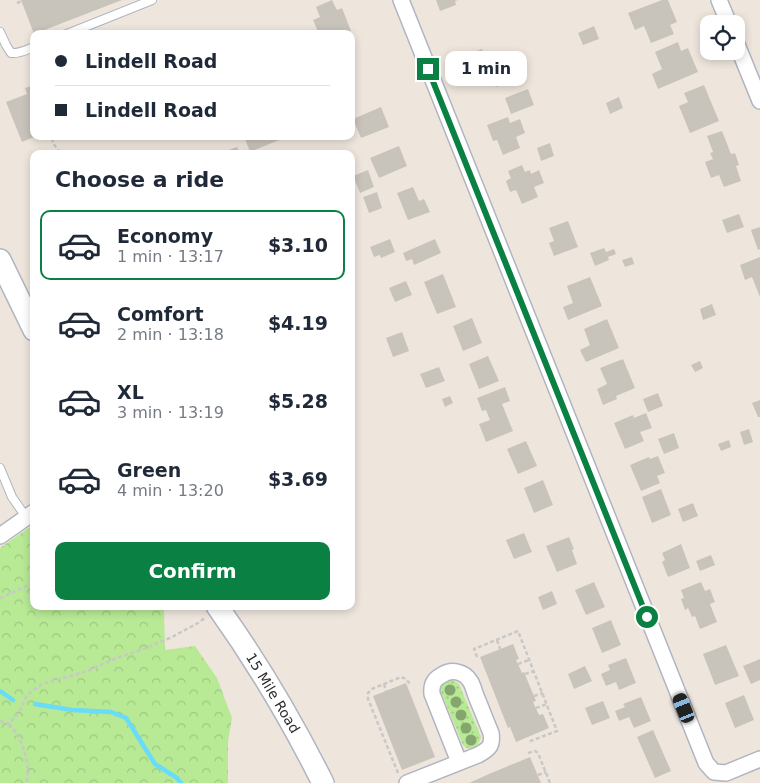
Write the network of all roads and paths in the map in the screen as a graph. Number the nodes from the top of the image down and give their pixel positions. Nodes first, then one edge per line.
1 (152, 0) edge
2 (401, 0) edge
3 (719, 0) edge
4 (22, 1) dead end
5 (17, 3) dead end
6 (725, 15) edge
7 (77, 30) edge
8 (0, 32) edge
9 (30, 48) edge
10 (743, 60) edge
11 (760, 101) edge
12 (0, 260) edge
13 (30, 322) edge
14 (0, 468) edge
15 (8, 490) junction
16 (0, 493) edge
17 (30, 515) edge
18 (0, 536) edge
19 (30, 585) edge
20 (0, 598) edge
21 (213, 610) edge
22 (219, 610) edge
23 (497, 640) junction
24 (500, 649) dead end
25 (477, 657) dead end
26 (529, 660) junction
27 (518, 664) dead end
28 (534, 671) junction
29 (525, 674) dead end
30 (384, 684) junction
31 (410, 684) dead end
32 (386, 691) dead end
33 (542, 693) junction
34 (534, 696) dead end
35 (547, 704) junction
36 (536, 708) dead end
37 (381, 718) dead end
38 (377, 720) junction
39 (0, 722) edge
40 (9, 724) junction
41 (536, 733) dead end
42 (390, 738) dead end
43 (538, 738) junction
44 (384, 740) junction
45 (528, 742) dead end
46 (394, 748) dead end
47 (388, 750) junction
48 (528, 753) dead end
49 (760, 759) edge
50 (460, 762) junction
51 (546, 772) junction
52 (538, 775) dead end
53 (403, 780) edge
54 (26, 783) edge
55 (323, 783) edge
56 (550, 783) edge

1 - 7 lane
2 - 49 street
3 - 6 street
4 - 5 path
8 - 9 lane
10 - 11 street
12 - 13 main road
14 - 15 lane
15 - 16 lane
15 - 17 lane
17 - 18 street
19 - 20 path
21 - 40 path
22 - 55 main road, 15 Mile Road
23 - 24 path
23 - 25 path
23 - 26 path
26 - 27 path
26 - 28 path
28 - 29 path
28 - 33 path
30 - 31 path
30 - 32 path
30 - 38 path
33 - 34 path
33 - 35 path
35 - 36 path
35 - 43 path
37 - 38 path
38 - 44 path
39 - 40 path
40 - 54 path
41 - 43 path
42 - 44 path
43 - 45 path
44 - 47 path
46 - 47 path
47 - 53 path
48 - 51 path
50 - 50 street
50 - 53 street
51 - 52 path
51 - 56 path

